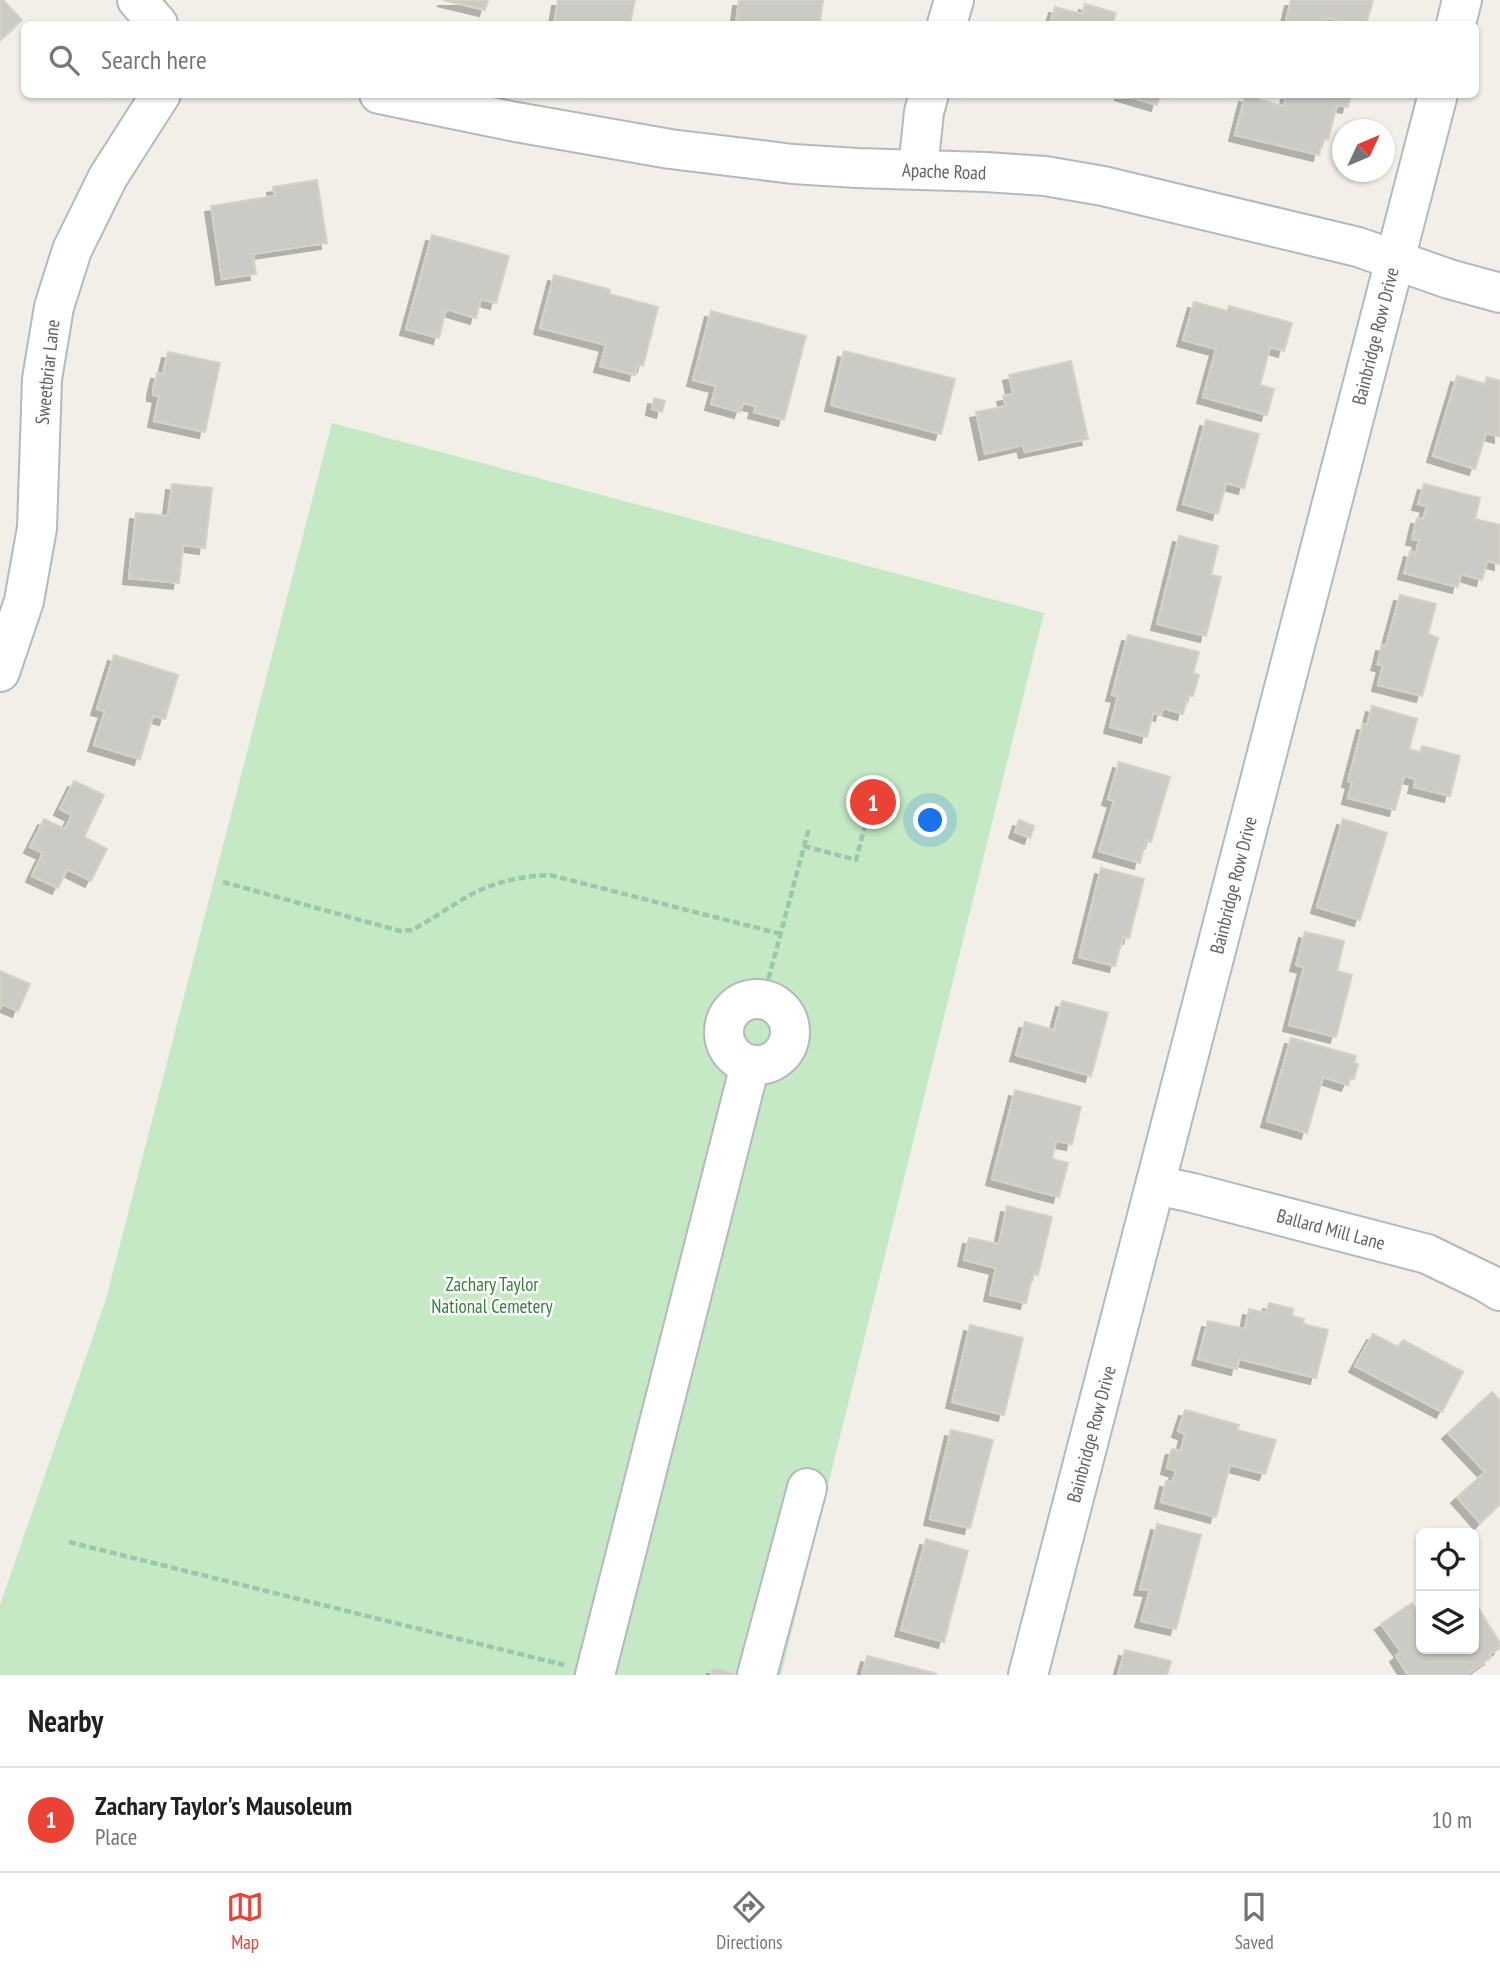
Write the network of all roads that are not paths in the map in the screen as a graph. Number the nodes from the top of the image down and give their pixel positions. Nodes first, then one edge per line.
1 (138, 0) edge
2 (954, 0) edge
3 (1462, 0) edge
4 (156, 21) edge
5 (948, 21) edge
6 (1457, 21) edge
7 (158, 98) edge
8 (399, 98) edge
9 (928, 98) edge
10 (1437, 98) edge
11 (918, 169) junction
12 (1395, 261) junction
13 (1500, 293) edge
14 (0, 672) edge
15 (763, 999) road end
16 (1156, 1185) junction
17 (1500, 1292) edge
18 (807, 1488) dead end
19 (595, 1674) edge
20 (757, 1675) edge
21 (1028, 1675) edge

1 - 4 street
2 - 5 street
3 - 6 street
7 - 14 street, Sweetbriar Lane
8 - 11 street, Apache Road
9 - 11 street
10 - 12 street, Bainbridge Row Drive
11 - 12 street, Apache Road
12 - 13 street, Apache Road
12 - 16 street, Bainbridge Row Drive
15 - 19 street
16 - 17 street, Ballard Mill Lane
16 - 21 street, Bainbridge Row Drive
18 - 20 street

